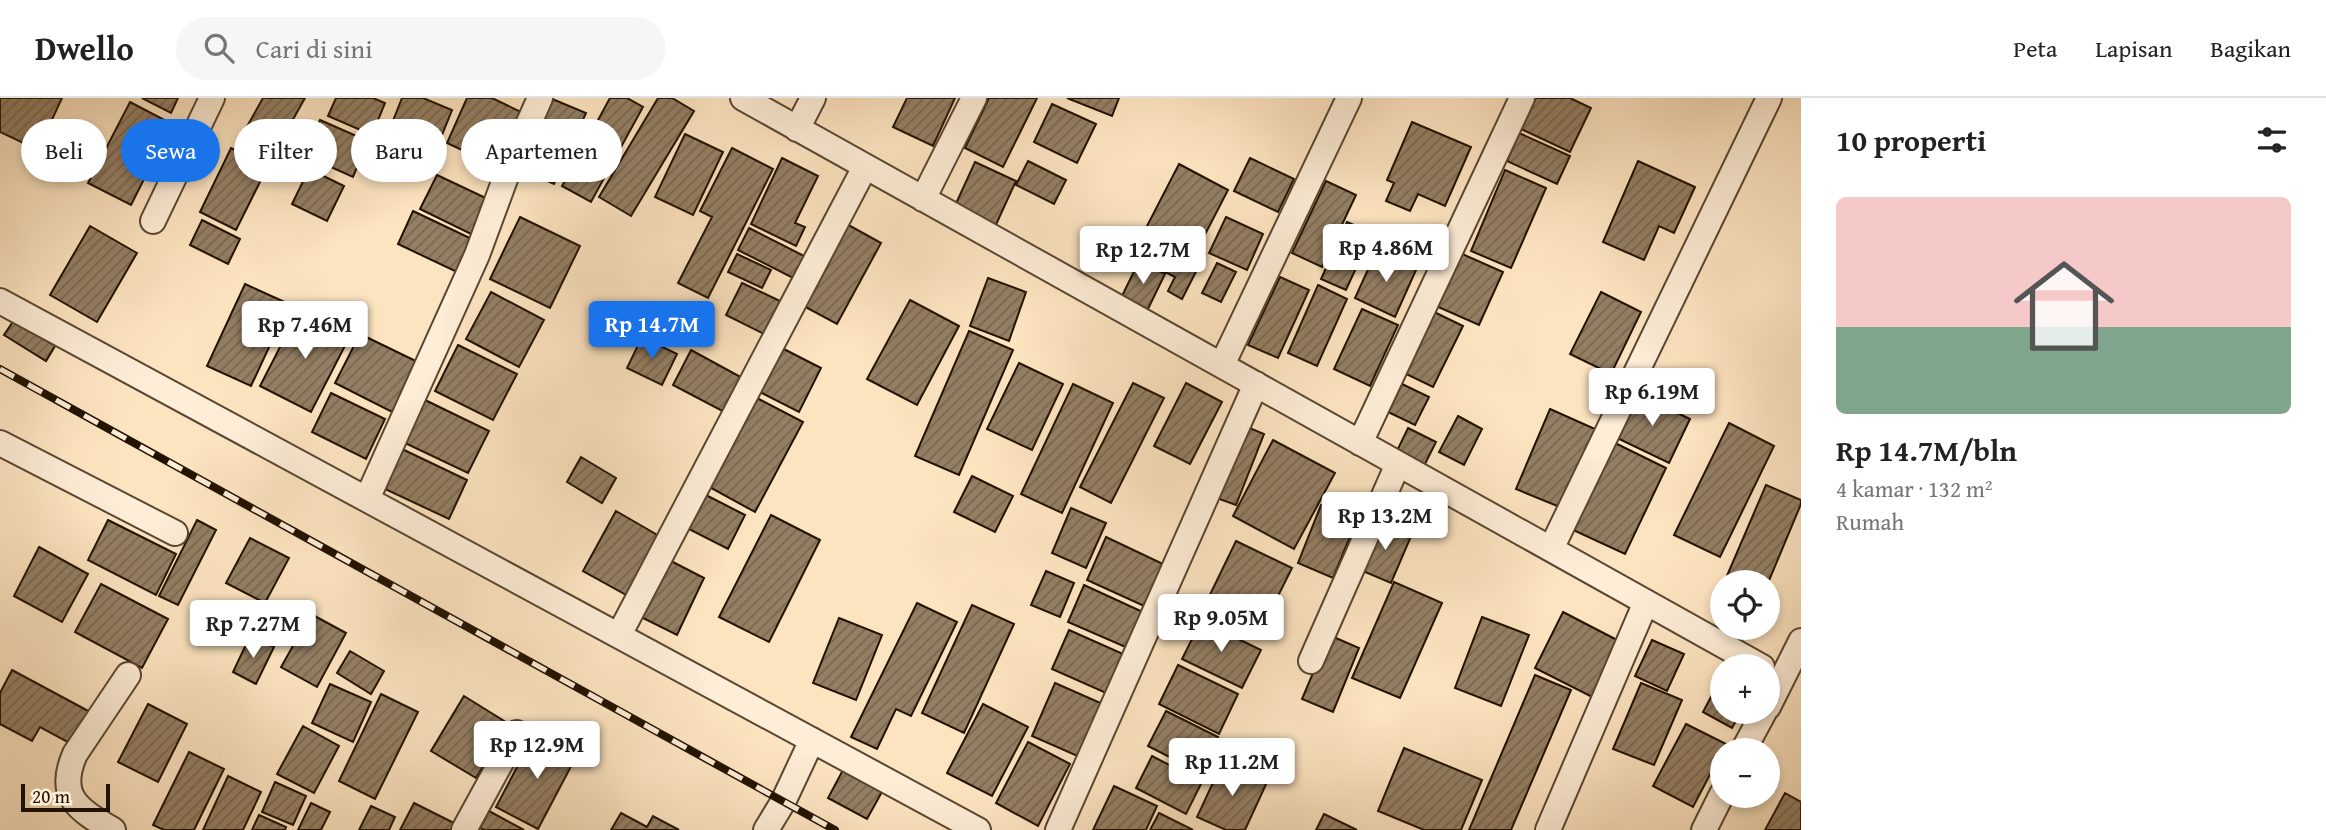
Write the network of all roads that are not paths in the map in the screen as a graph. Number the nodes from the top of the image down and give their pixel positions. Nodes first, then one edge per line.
1 (212, 98) edge
2 (540, 98) edge
3 (743, 98) edge
4 (813, 98) edge
5 (974, 98) edge
6 (1349, 98) edge
7 (1522, 98) edge
8 (1769, 98) edge
9 (797, 129) junction
10 (865, 167) junction
11 (923, 199) junction
12 (153, 220) dead end
13 (0, 301) edge
14 (1222, 366) junction
15 (1256, 384) junction
16 (0, 443) edge
17 (1360, 443) junction
18 (1398, 464) junction
19 (367, 499) junction
20 (175, 533) dead end
21 (1550, 549) junction
22 (1646, 602) junction
23 (619, 635) junction
24 (1801, 641) edge
25 (1739, 654) edge
26 (1311, 661) dead end
27 (128, 675) dead end
28 (1784, 679) edge
29 (517, 733) dead end
30 (812, 740) junction
31 (1715, 808) edge
32 (113, 830) edge
33 (464, 830) edge
34 (766, 830) edge
35 (978, 830) edge
36 (1058, 830) edge
37 (1548, 830) edge
38 (1704, 830) edge

1 - 12 street
2 - 19 street
3 - 9 street
4 - 9 street
5 - 11 street
6 - 14 street
7 - 17 street
8 - 21 street
9 - 10 street
10 - 11 street
10 - 23 street
11 - 14 street
13 - 19 street
14 - 15 street
15 - 17 street
15 - 36 street
16 - 20 street
17 - 18 street
18 - 21 street
18 - 26 street
19 - 23 street
21 - 22 street
22 - 25 street
22 - 37 street
23 - 30 street
24 - 28 street
27 - 32 street
29 - 33 street
30 - 34 street
30 - 35 street
31 - 38 street

